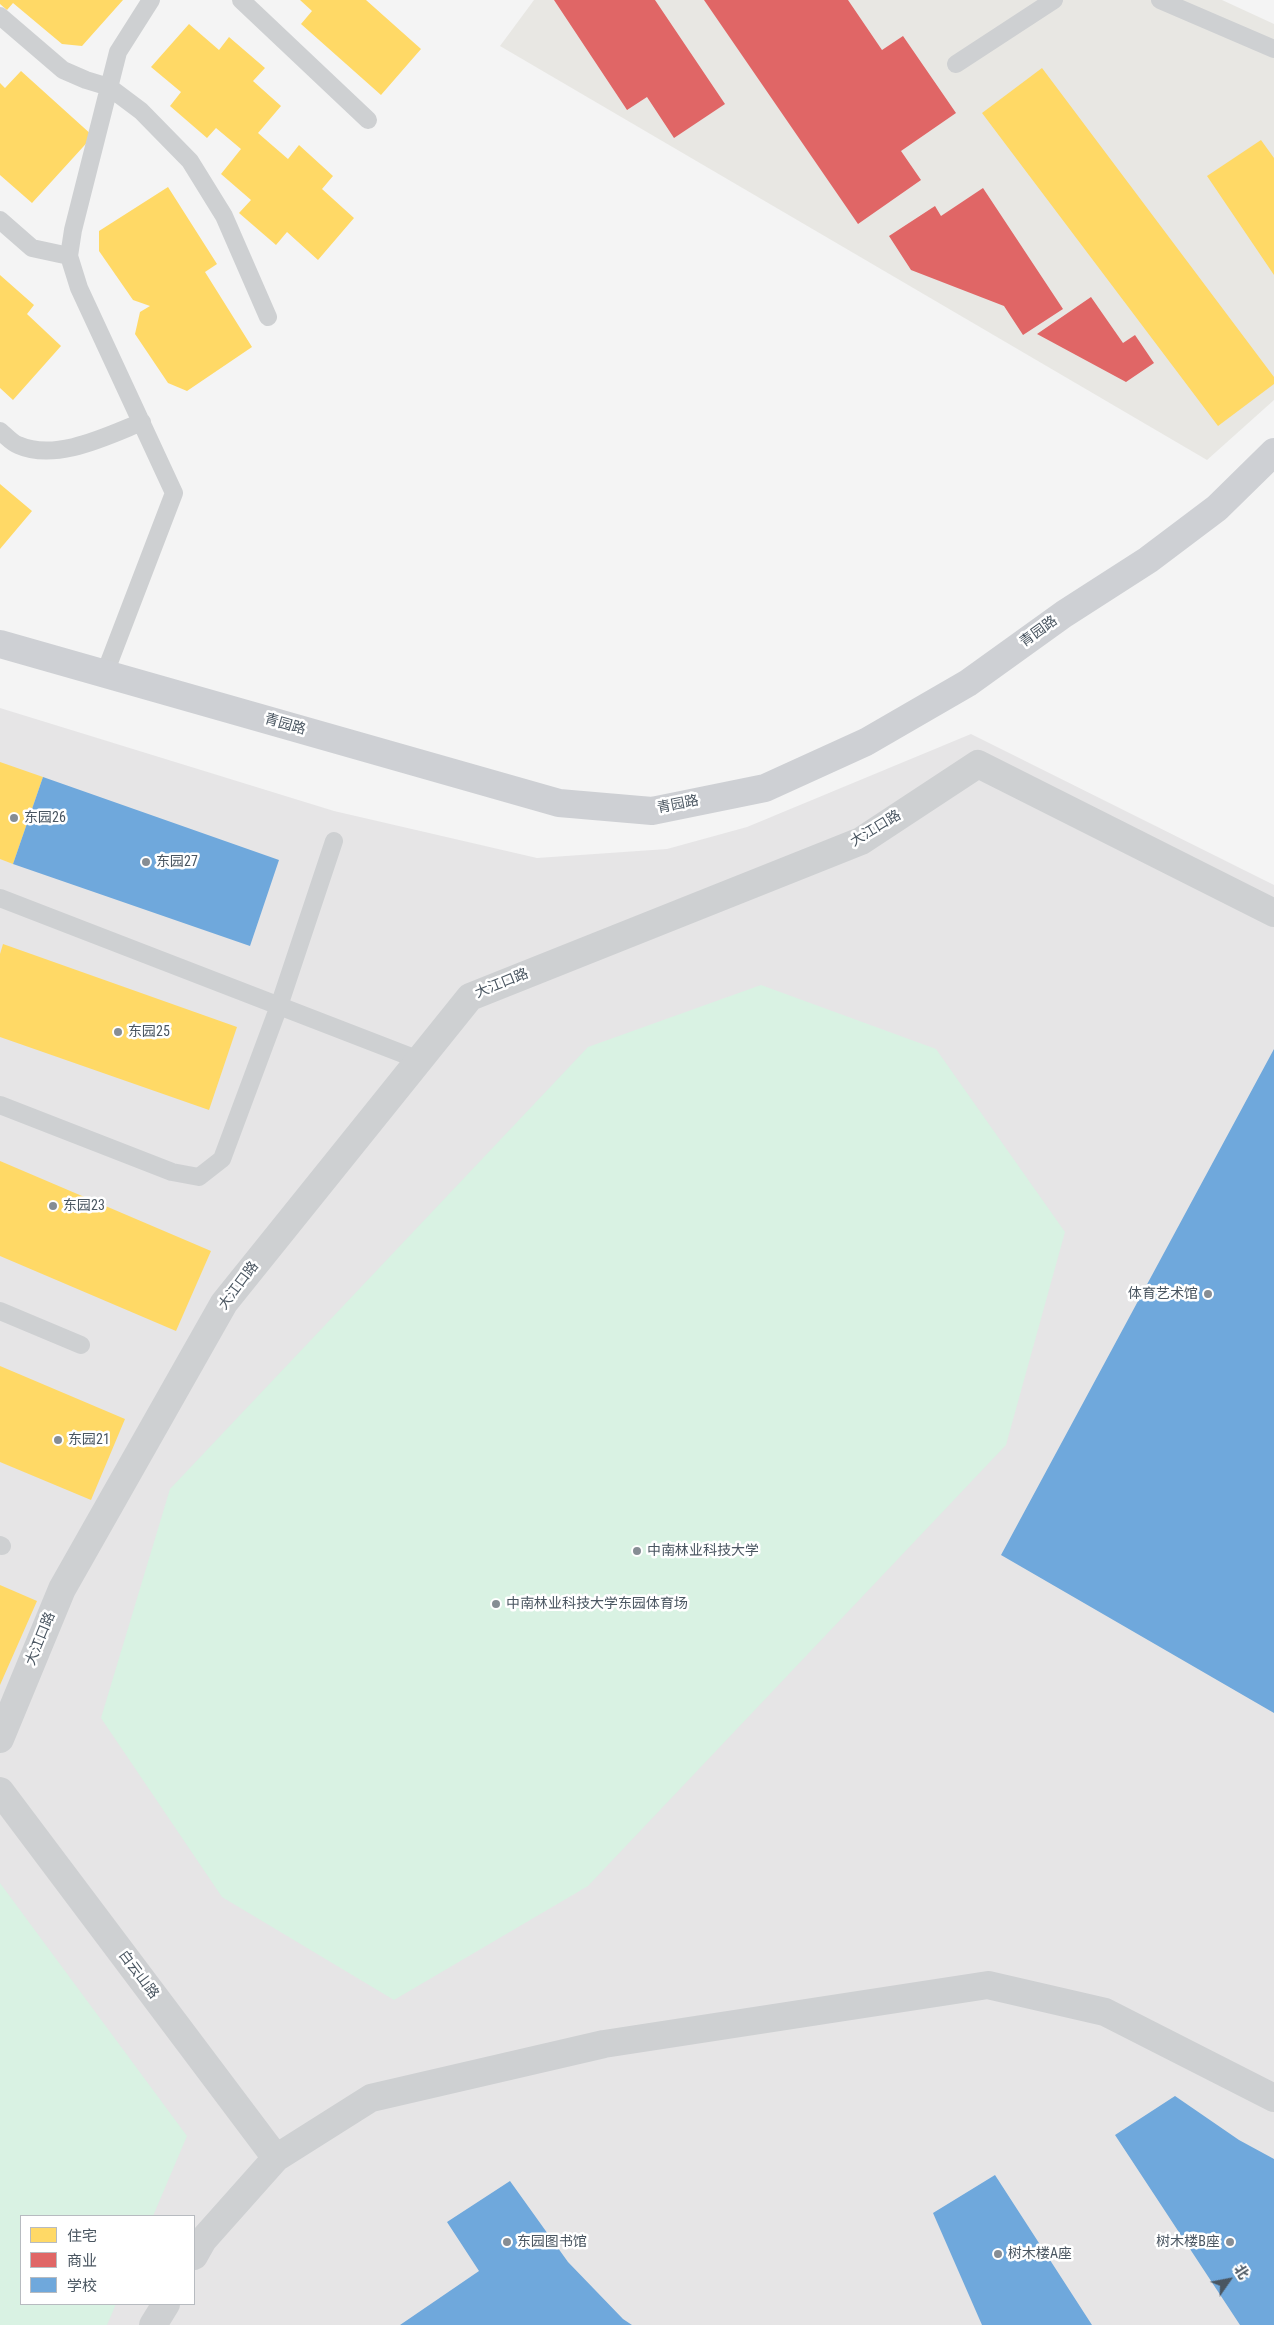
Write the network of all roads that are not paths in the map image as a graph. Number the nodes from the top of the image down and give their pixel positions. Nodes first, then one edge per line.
1 (151, 0) edge
2 (241, 0) edge
3 (1054, 0) edge
4 (1160, 0) edge
5 (0, 16) edge
6 (1274, 50) edge
7 (956, 64) dead end
8 (109, 86) junction
9 (368, 120) dead end
10 (0, 220) edge
11 (69, 256) junction
12 (268, 316) dead end
13 (142, 422) junction
14 (0, 431) edge
15 (1274, 452) edge
16 (0, 644) edge
17 (105, 673) junction
18 (334, 841) dead end
19 (0, 898) edge
20 (1274, 913) edge
21 (279, 1006) junction
22 (419, 1060) junction
23 (0, 1104) edge
24 (0, 1311) edge
25 (81, 1345) dead end
26 (0, 1739) edge
27 (0, 1791) edge
28 (1273, 2096) edge
29 (276, 2158) junction
30 (195, 2254) edge
31 (165, 2305) edge
32 (153, 2325) edge

1 - 8 lane
2 - 9 lane
3 - 7 lane
4 - 6 lane
5 - 8 lane
8 - 11 lane
8 - 12 lane
10 - 11 lane
11 - 13 lane
13 - 14 lane
13 - 17 lane
15 - 17 street, 青园路
16 - 17 street, 青园路
18 - 21 lane
19 - 21 lane
20 - 22 street, 大江口路
21 - 22 lane
21 - 23 lane
22 - 26 street, 大江口路
24 - 25 lane
27 - 29 street, 白云山路
28 - 29 street
29 - 30 street
31 - 32 street

